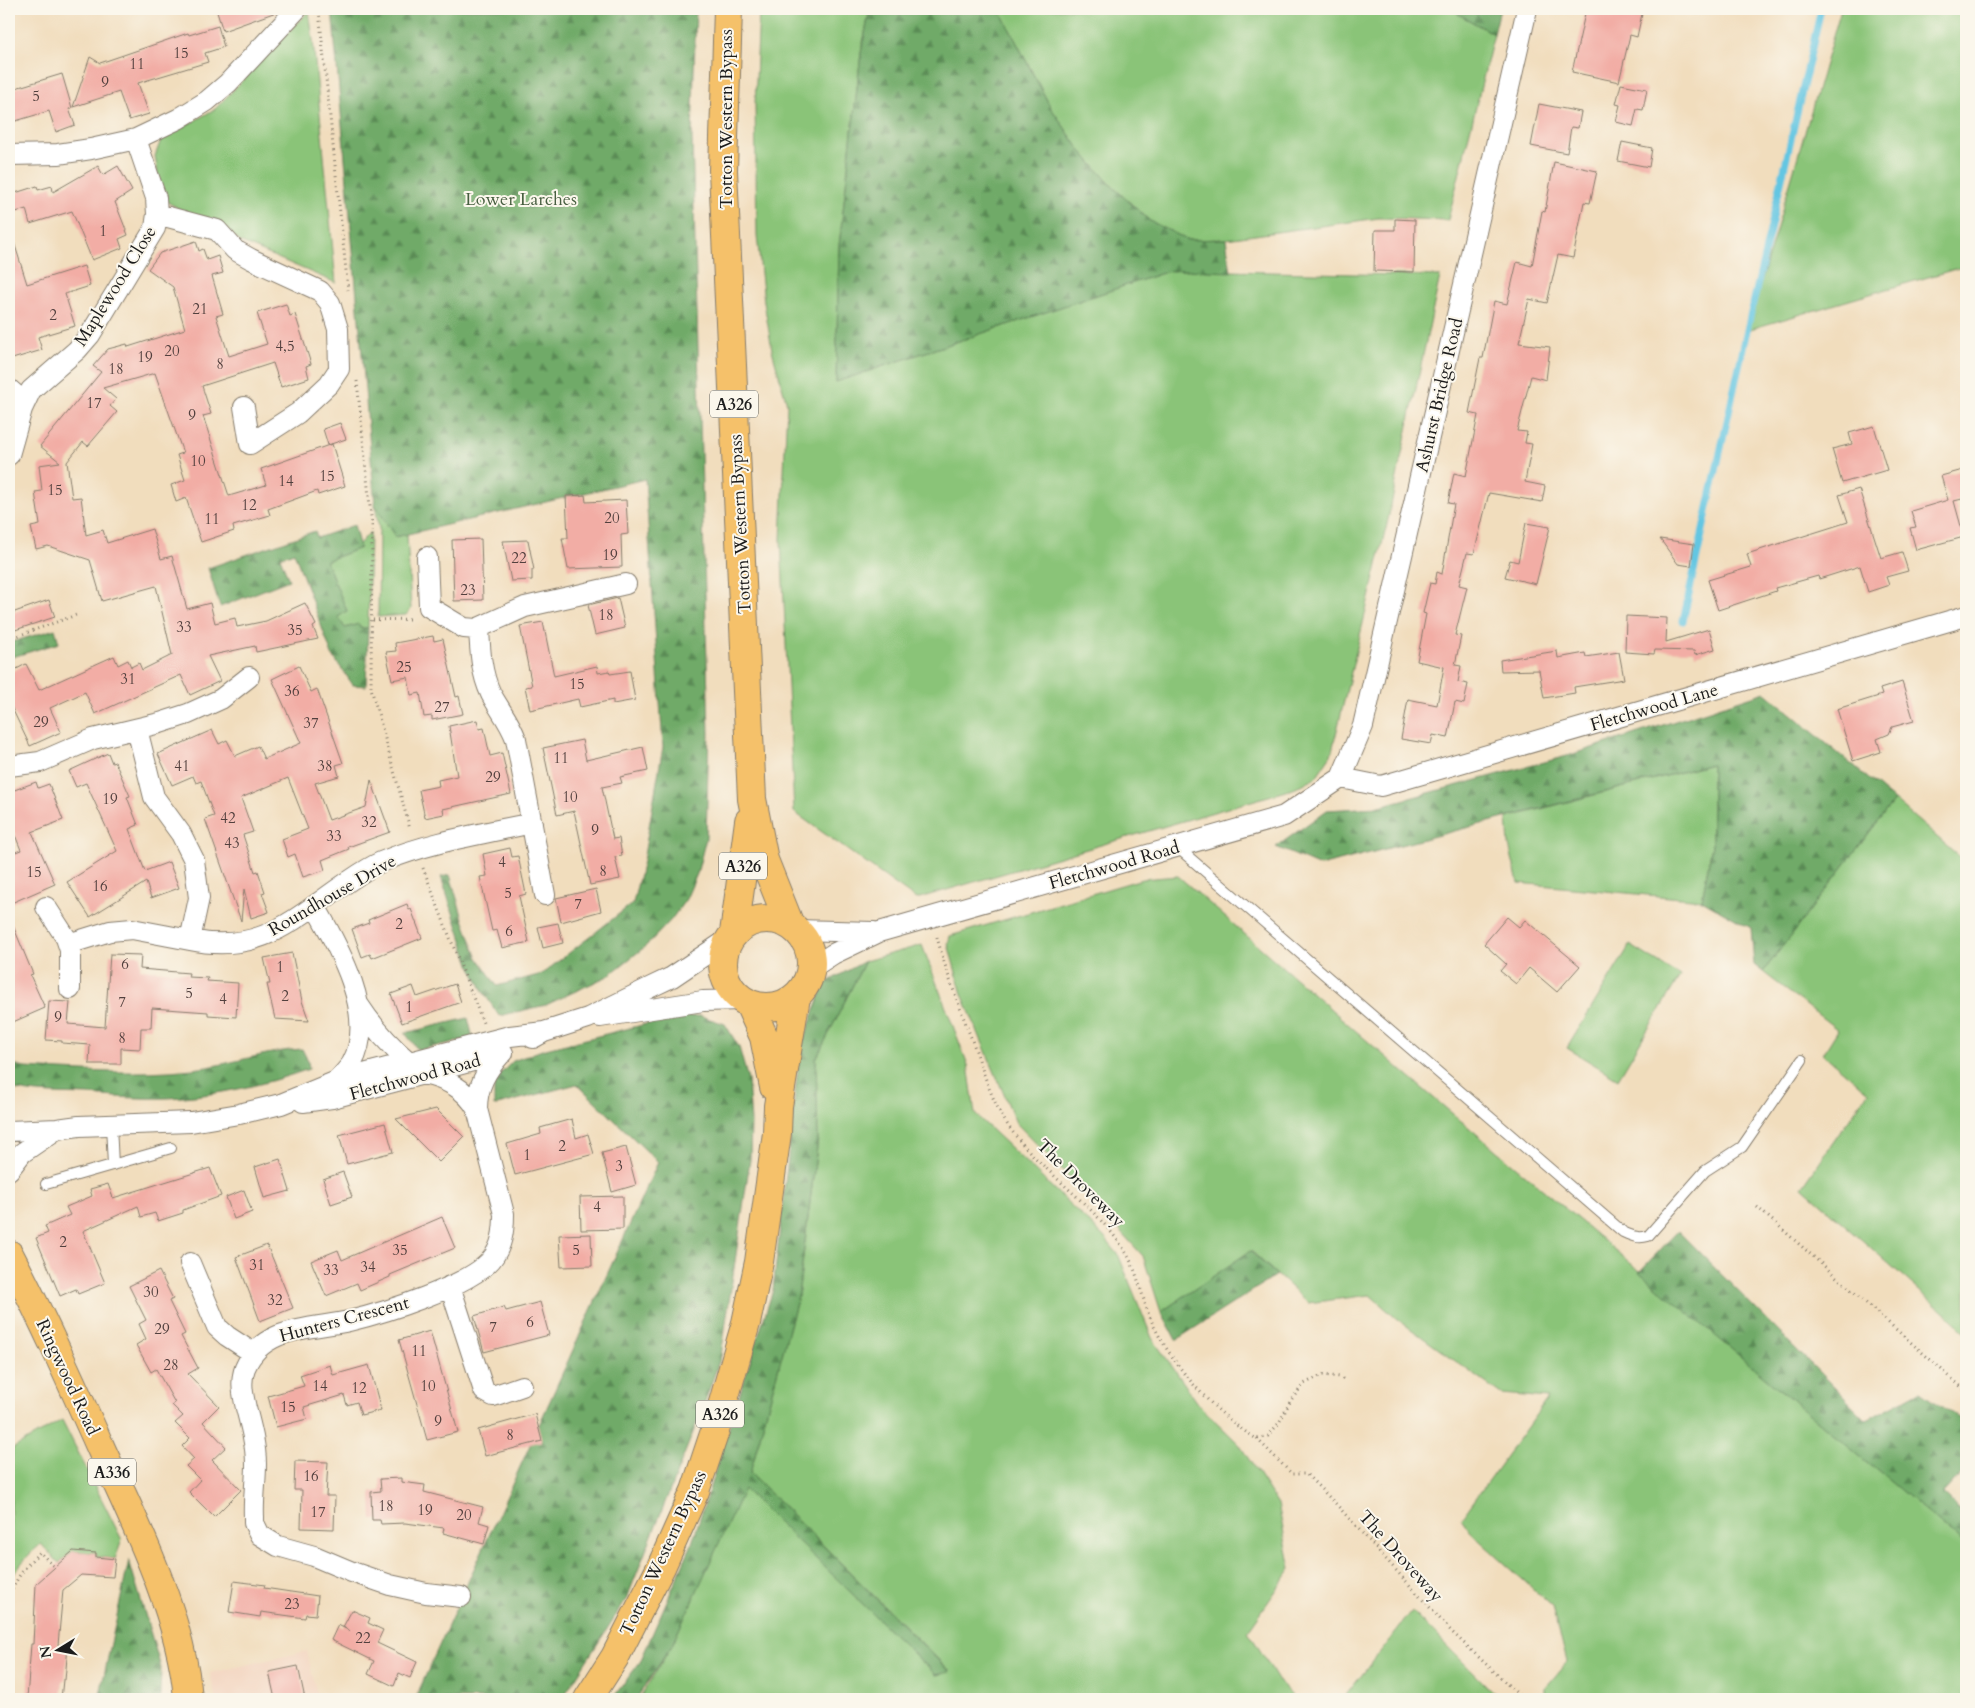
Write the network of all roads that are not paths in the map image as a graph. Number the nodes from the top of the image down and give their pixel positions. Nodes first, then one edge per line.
1 (297, 9) edge
2 (728, 9) edge
3 (1527, 9) edge
4 (136, 139) junction
5 (9, 155) edge
6 (157, 214) junction
7 (9, 389) edge
8 (25, 403) junction
9 (244, 406) dead end
10 (9, 455) edge
11 (427, 557) dead end
12 (626, 584) dead end
13 (1966, 616) edge
14 (479, 628) junction
15 (249, 677) dead end
16 (137, 728) junction
17 (9, 766) edge
18 (1341, 778) junction
19 (752, 800) junction
20 (532, 823) junction
21 (1177, 847) junction
22 (545, 895) dead end
23 (315, 906) junction
24 (46, 907) dead end
25 (793, 927) junction
26 (879, 932) junction
27 (732, 936) junction
28 (190, 940) junction
29 (68, 944) junction
30 (810, 969) junction
31 (70, 989) dead end
32 (796, 997) junction
33 (357, 1002) junction
34 (745, 1002) junction
35 (588, 1018) junction
36 (495, 1048) junction
37 (1802, 1060) dead end
38 (416, 1068) junction
39 (338, 1081) junction
40 (281, 1104) junction
41 (778, 1106) junction
42 (477, 1109) junction
43 (111, 1125) junction
44 (57, 1129) junction
45 (9, 1131) edge
46 (170, 1148) dead end
47 (113, 1165) junction
48 (9, 1170) edge
49 (46, 1184) dead end
50 (9, 1254) edge
51 (190, 1263) dead end
52 (450, 1286) junction
53 (252, 1353) junction
54 (522, 1386) dead end
55 (461, 1597) dead end
56 (188, 1699) edge
57 (588, 1699) edge

1 - 4 street
2 - 19 main road, Totton Western Bypass / A326
3 - 18 street, Ashurst Bridge Road
4 - 5 street
4 - 6 street
6 - 8 street, Maplewood Close
6 - 9 street
7 - 8 street
8 - 10 street, Maplewood Close
11 - 14 street
12 - 14 street
13 - 18 street, Fletchwood Lane
14 - 20 street
15 - 16 street
16 - 17 street
16 - 28 street
18 - 21 street, Fletchwood Road
19 - 25 main road, Totton Western Bypass / A326
19 - 27 main road, Totton Western Bypass / A326
20 - 22 street
20 - 23 street, Roundhouse Drive
21 - 26 street, Fletchwood Road
21 - 37 lane
23 - 28 street, Roundhouse Drive
23 - 33 street
24 - 29 street
25 - 26 street, Fletchwood Road
25 - 27 main road
25 - 30 main road
26 - 30 street, Fletchwood Road
27 - 34 main road
27 - 35 street, Fletchwood Road
28 - 29 street, Roundhouse Drive
29 - 31 street
30 - 32 main road
32 - 34 main road
32 - 41 main road, Totton Western Bypass / A326
33 - 38 street
33 - 39 street
34 - 35 street, Fletchwood Road
34 - 41 main road, Totton Western Bypass / A326
35 - 36 street, Fletchwood Road
36 - 38 street, Fletchwood Road
36 - 42 street, Hunters Crescent
38 - 39 street, Fletchwood Road
38 - 40 street, Fletchwood Road
38 - 42 street, Hunters Crescent
39 - 40 street, Fletchwood Road
40 - 43 street, Fletchwood Road
41 - 57 main road, Totton Western Bypass / A326
42 - 52 street, Hunters Crescent
43 - 44 street, Fletchwood Road
43 - 47 lane
44 - 45 street, Fletchwood Road
44 - 48 street, Fletchwood Road
46 - 47 lane
47 - 49 lane
50 - 56 main road, Ringwood Road / A336
51 - 53 street
52 - 53 street, Hunters Crescent
52 - 54 street
53 - 55 street

